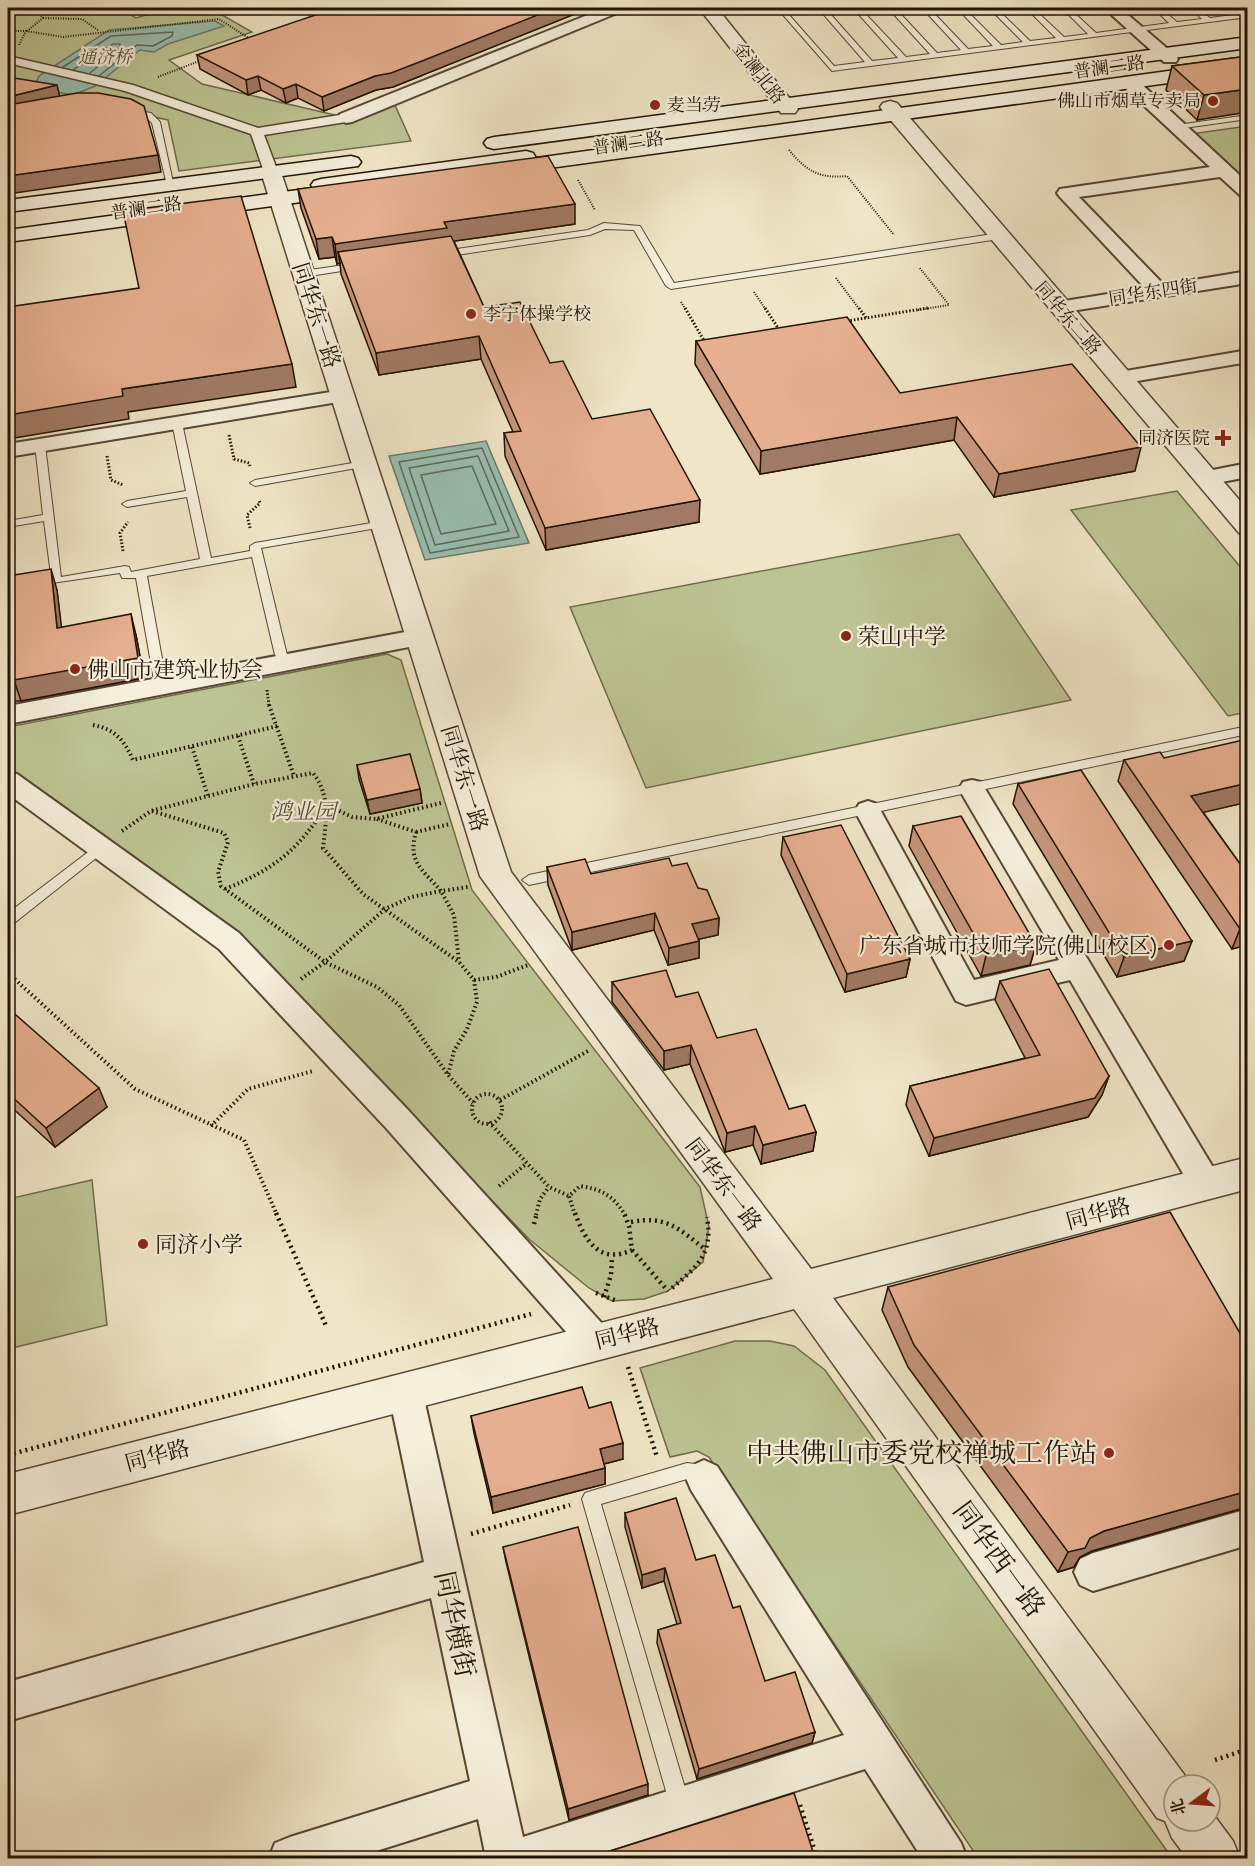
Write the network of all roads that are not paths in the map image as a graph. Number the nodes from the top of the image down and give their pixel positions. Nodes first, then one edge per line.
1 (617, 8) edge
2 (709, 8) edge
3 (780, 8) edge
4 (821, 8) edge
5 (856, 8) edge
6 (891, 8) edge
7 (925, 8) edge
8 (960, 8) edge
9 (992, 8) edge
10 (1029, 8) edge
11 (1065, 8) edge
12 (1111, 8) edge
13 (1156, 8) edge
14 (1192, 8) edge
15 (1227, 8) edge
16 (1248, 15) edge
17 (1238, 16) junction
18 (1208, 20) junction
19 (1176, 25) junction
20 (1137, 30) junction
21 (1094, 35) junction
22 (1062, 39) junction
23 (1248, 42) edge
24 (1029, 44) junction
25 (1000, 48) junction
26 (1248, 48) edge
27 (968, 52) junction
28 (936, 56) junction
29 (1167, 56) junction
30 (1248, 59) edge
31 (8, 60) edge
32 (904, 60) junction
33 (870, 64) junction
34 (1248, 66) edge
35 (1129, 82) junction
36 (785, 107) junction
37 (116, 108) edge
38 (893, 111) junction
39 (1248, 117) edge
40 (346, 118) joint
41 (1177, 127) junction
42 (257, 132) junction
43 (1223, 171) junction
44 (171, 185) junction
45 (275, 185) junction
46 (1248, 193) edge
47 (8, 206) edge
48 (8, 214) edge
49 (8, 227) edge
50 (8, 236) edge
51 (999, 236) junction
52 (429, 256) edge
53 (372, 264) edge
54 (303, 274) junction
55 (1248, 277) edge
56 (1159, 291) junction
57 (1059, 307) junction
58 (1248, 356) edge
59 (1120, 378) junction
60 (343, 396) junction
61 (177, 423) junction
62 (40, 446) junction
63 (8, 451) edge
64 (364, 464) junction
65 (1248, 470) edge
66 (1206, 478) junction
67 (255, 483) dead end
68 (191, 493) junction
69 (126, 504) dead end
70 (49, 517) junction
71 (8, 524) edge
72 (383, 524) junction
73 (1248, 527) edge
74 (256, 553) junction
75 (206, 562) junction
76 (141, 573) junction
77 (421, 637) junction
78 (281, 655) dead end
79 (161, 686) junction
80 (8, 715) edge
81 (1248, 730) edge
82 (8, 781) edge
83 (972, 789) junction
84 (868, 811) junction
85 (100, 849) junction
86 (529, 880) dead end
87 (8, 920) edge
88 (1078, 967) junction
89 (1248, 1173) edge
90 (1206, 1184) junction
91 (803, 1289) junction
92 (612, 1325) junction
93 (405, 1390) junction
94 (704, 1478) joint
95 (8, 1495) edge
96 (1248, 1527) edge
97 (441, 1559) junction
98 (1093, 1572) dead end
99 (8, 1702) edge
100 (874, 1746) junction
101 (1162, 1784) edge
102 (493, 1794) junction
103 (681, 1807) junction
104 (1198, 1833) edge
105 (290, 1858) edge
106 (507, 1858) edge
107 (522, 1858) edge
108 (946, 1858) edge
109 (1216, 1858) edge

1 - 40 street
2 - 36 main road, 金澜北路
3 - 33 lane
4 - 33 lane
5 - 32 lane
6 - 28 lane
7 - 27 lane
8 - 25 lane
9 - 24 lane
10 - 22 lane
11 - 21 lane
12 - 20 street
13 - 19 lane
14 - 18 lane
15 - 17 lane
16 - 17 lane
17 - 18 lane
18 - 19 lane
19 - 20 lane
20 - 21 lane
20 - 29 street
21 - 22 lane
22 - 24 lane
23 - 29 main road
24 - 25 lane
25 - 27 lane
26 - 29 main road, 普澜二路
27 - 28 lane
28 - 32 lane
29 - 36 main road, 普澜二路
30 - 38 main road, 普澜二路
31 - 42 street
32 - 33 lane
34 - 35 main road
35 - 38 main road
35 - 41 street
36 - 45 main road, 普澜二路
37 - 44 lane
38 - 45 main road, 普澜二路
38 - 45 main road
38 - 51 main road, 同华东二路
39 - 41 lane
40 - 42 street
41 - 43 street
42 - 45 street
43 - 46 street
43 - 56 street
44 - 45 main road
44 - 47 main road
45 - 48 main road, 普澜二路
45 - 49 main road, 普澜二路
45 - 50 main road
45 - 54 main road, 同华东一路
51 - 52 lane
51 - 57 main road, 同华东二路
53 - 54 lane
54 - 60 main road, 同华东一路
55 - 56 street, 同华东四街
56 - 57 street, 同华东四街
57 - 59 main road, 同华东二路
58 - 59 street
59 - 66 main road, 同华东二路
60 - 61 street
60 - 64 main road, 同华东一路
61 - 62 street
61 - 68 lane
62 - 63 street
62 - 70 lane
64 - 67 lane
64 - 72 main road, 同华东一路
65 - 66 street
66 - 73 main road, 同华东二路
68 - 69 lane
68 - 75 lane
70 - 71 lane
70 - 76 lane
72 - 74 lane
72 - 77 main road, 同华东一路
74 - 75 lane
74 - 78 lane
75 - 76 lane
76 - 79 lane
77 - 79 street
77 - 91 main road, 同华东一路
79 - 80 street
81 - 83 lane
82 - 85 street
83 - 84 lane
83 - 88 street
84 - 86 lane
84 - 88 street
85 - 87 lane
85 - 92 street
88 - 90 street
89 - 90 main road, 同华路
90 - 91 main road, 同华路
91 - 92 main road, 同华路
91 - 101 main road, 同华西一路
92 - 93 main road, 同华路
93 - 95 main road, 同华路
93 - 97 street, 同华横街
94 - 100 street
94 - 103 lane
96 - 98 street
97 - 99 street
97 - 102 street, 同华横街
100 - 103 street
100 - 108 street
102 - 105 street
102 - 106 street, 同华横街
103 - 107 street
104 - 109 main road

